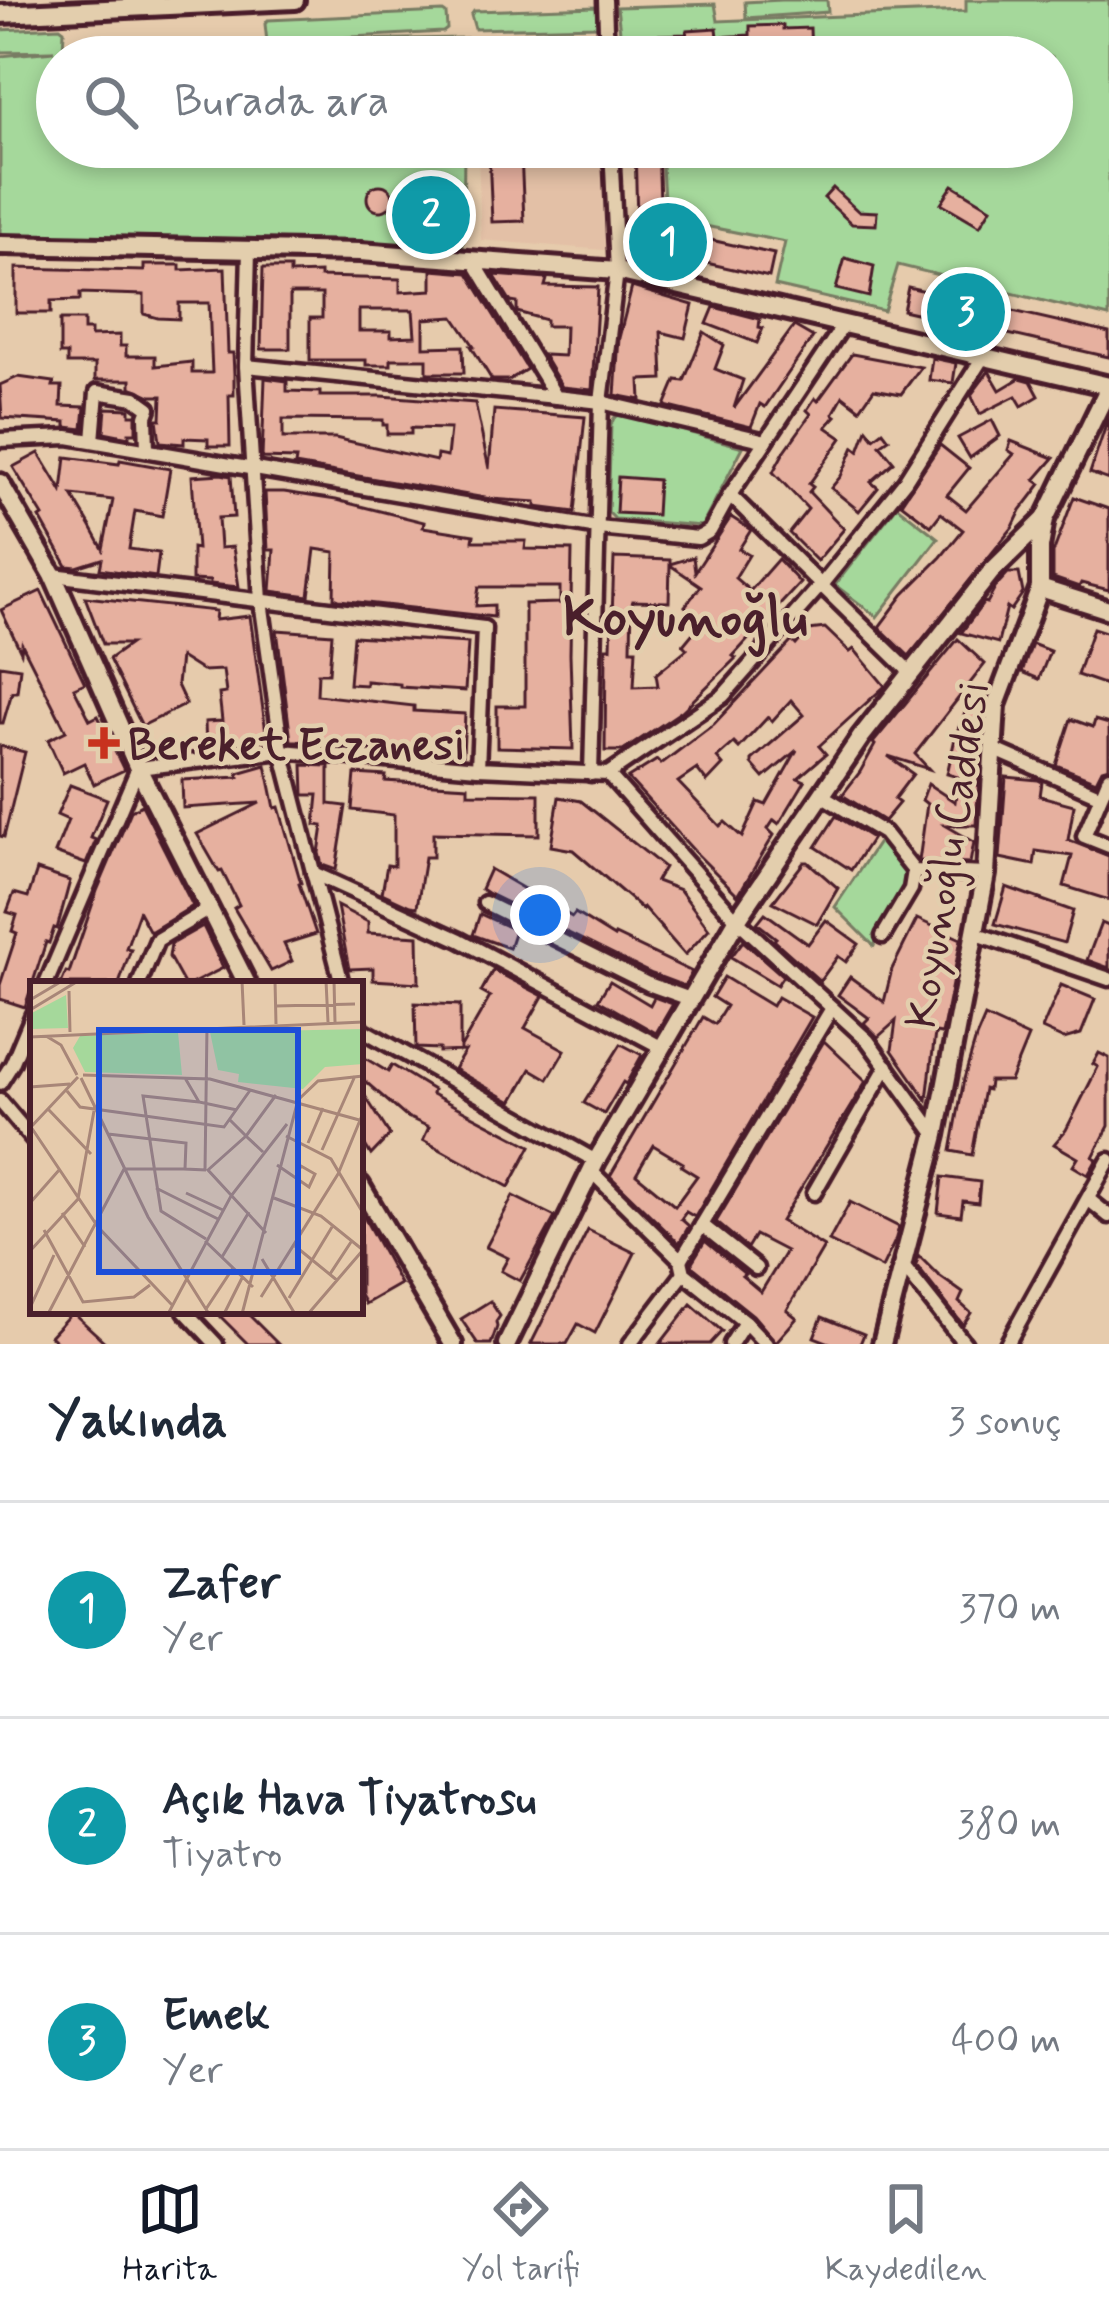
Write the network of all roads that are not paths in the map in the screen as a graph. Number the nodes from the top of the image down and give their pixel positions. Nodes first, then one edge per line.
1 (127, 0) edge
2 (295, 0) edge
3 (604, 0) edge
4 (0, 4) edge
5 (0, 14) edge
6 (606, 36) edge
7 (612, 168) edge
8 (0, 245) edge
9 (249, 250) junction
10 (473, 259) junction
11 (617, 271) junction
12 (844, 324) junction
13 (982, 357) junction
14 (246, 367) junction
15 (1109, 387) edge
16 (556, 398) junction
17 (601, 402) junction
18 (0, 440) edge
19 (93, 441) junction
20 (766, 441) junction
21 (147, 448) junction
22 (252, 466) junction
23 (0, 483) edge
24 (730, 495) junction
25 (1045, 519) junction
26 (598, 528) junction
27 (53, 575) junction
28 (821, 585) junction
29 (1040, 588) junction
30 (260, 601) junction
31 (1109, 610) edge
32 (912, 674) junction
33 (993, 748) junction
34 (282, 751) junction
35 (138, 768) junction
36 (478, 768) junction
37 (591, 774) junction
38 (608, 774) junction
39 (1109, 777) edge
40 (1099, 795) junction
41 (823, 796) junction
42 (1109, 846) edge
43 (914, 872) junction
44 (313, 873) junction
45 (986, 874) junction
46 (485, 903) dead end
47 (209, 909) junction
48 (737, 920) junction
49 (974, 933) junction
50 (883, 936) dead end
51 (1109, 979) edge
52 (47, 981) edge
53 (140, 981) edge
54 (245, 981) edge
55 (340, 981) edge
56 (690, 999) junction
57 (832, 1008) junction
58 (30, 1021) edge
59 (363, 1030) edge
60 (661, 1047) junction
61 (886, 1066) junction
62 (0, 1083) edge
63 (0, 1101) edge
64 (30, 1136) edge
65 (936, 1136) junction
66 (1109, 1160) edge
67 (594, 1166) junction
68 (363, 1190) edge
69 (814, 1193) dead end
70 (1088, 1199) junction
71 (1109, 1216) edge
72 (702, 1225) junction
73 (683, 1266) junction
74 (903, 1266) junction
75 (756, 1268) dead end
76 (188, 1314) edge
77 (745, 1322) junction
78 (216, 1344) edge
79 (453, 1344) edge
80 (507, 1344) edge
81 (630, 1344) edge
82 (731, 1344) edge
83 (766, 1344) edge
84 (882, 1344) edge
85 (964, 1344) edge
86 (1007, 1344) edge

1 - 4 street
2 - 5 street
3 - 6 street
7 - 11 street
8 - 9 street
9 - 10 street
9 - 14 street
10 - 11 street
10 - 16 street
11 - 12 street
11 - 17 street
12 - 13 street
12 - 20 street
13 - 15 street
13 - 28 street
14 - 16 street
14 - 22 street
15 - 25 street, Koyunoğlu Caddesi
16 - 17 street
17 - 20 street
17 - 26 street
18 - 19 street
19 - 21 street
19 - 21 street
20 - 24 street
21 - 22 street
22 - 26 street
22 - 30 street
23 - 27 street
24 - 26 street
24 - 28 street
25 - 29 street, Koyunoğlu Caddesi
25 - 32 street
26 - 37 street
27 - 30 street
27 - 35 street
28 - 32 street
28 - 38 street
29 - 31 street
29 - 33 street, Koyunoğlu Caddesi
30 - 34 street
30 - 36 street
32 - 41 street
33 - 40 street
33 - 45 street, Koyunoğlu Caddesi
34 - 35 street
34 - 36 street
34 - 44 street
35 - 47 street
35 - 52 street
36 - 37 street
37 - 38 street
38 - 48 street
39 - 40 street
40 - 42 street
41 - 43 street
41 - 48 street
43 - 45 street
43 - 50 street
44 - 55 street
44 - 60 street
45 - 49 street, Koyunoğlu Caddesi
46 - 56 street
47 - 53 street
47 - 54 street
48 - 56 street
48 - 57 street
49 - 51 street
49 - 65 street, Koyunoğlu Caddesi
56 - 60 street
57 - 61 street
57 - 72 street
58 - 62 street
59 - 67 street
60 - 67 street
61 - 65 street
61 - 69 street
63 - 64 street
65 - 74 street, Koyunoğlu Caddesi
66 - 70 street
67 - 73 street
67 - 80 street
68 - 79 street
70 - 71 street
70 - 86 street
72 - 73 street
72 - 75 street
73 - 77 street
73 - 81 street
74 - 84 street, Koyunoğlu Caddesi
74 - 85 street
76 - 78 street
77 - 82 street
77 - 83 street

